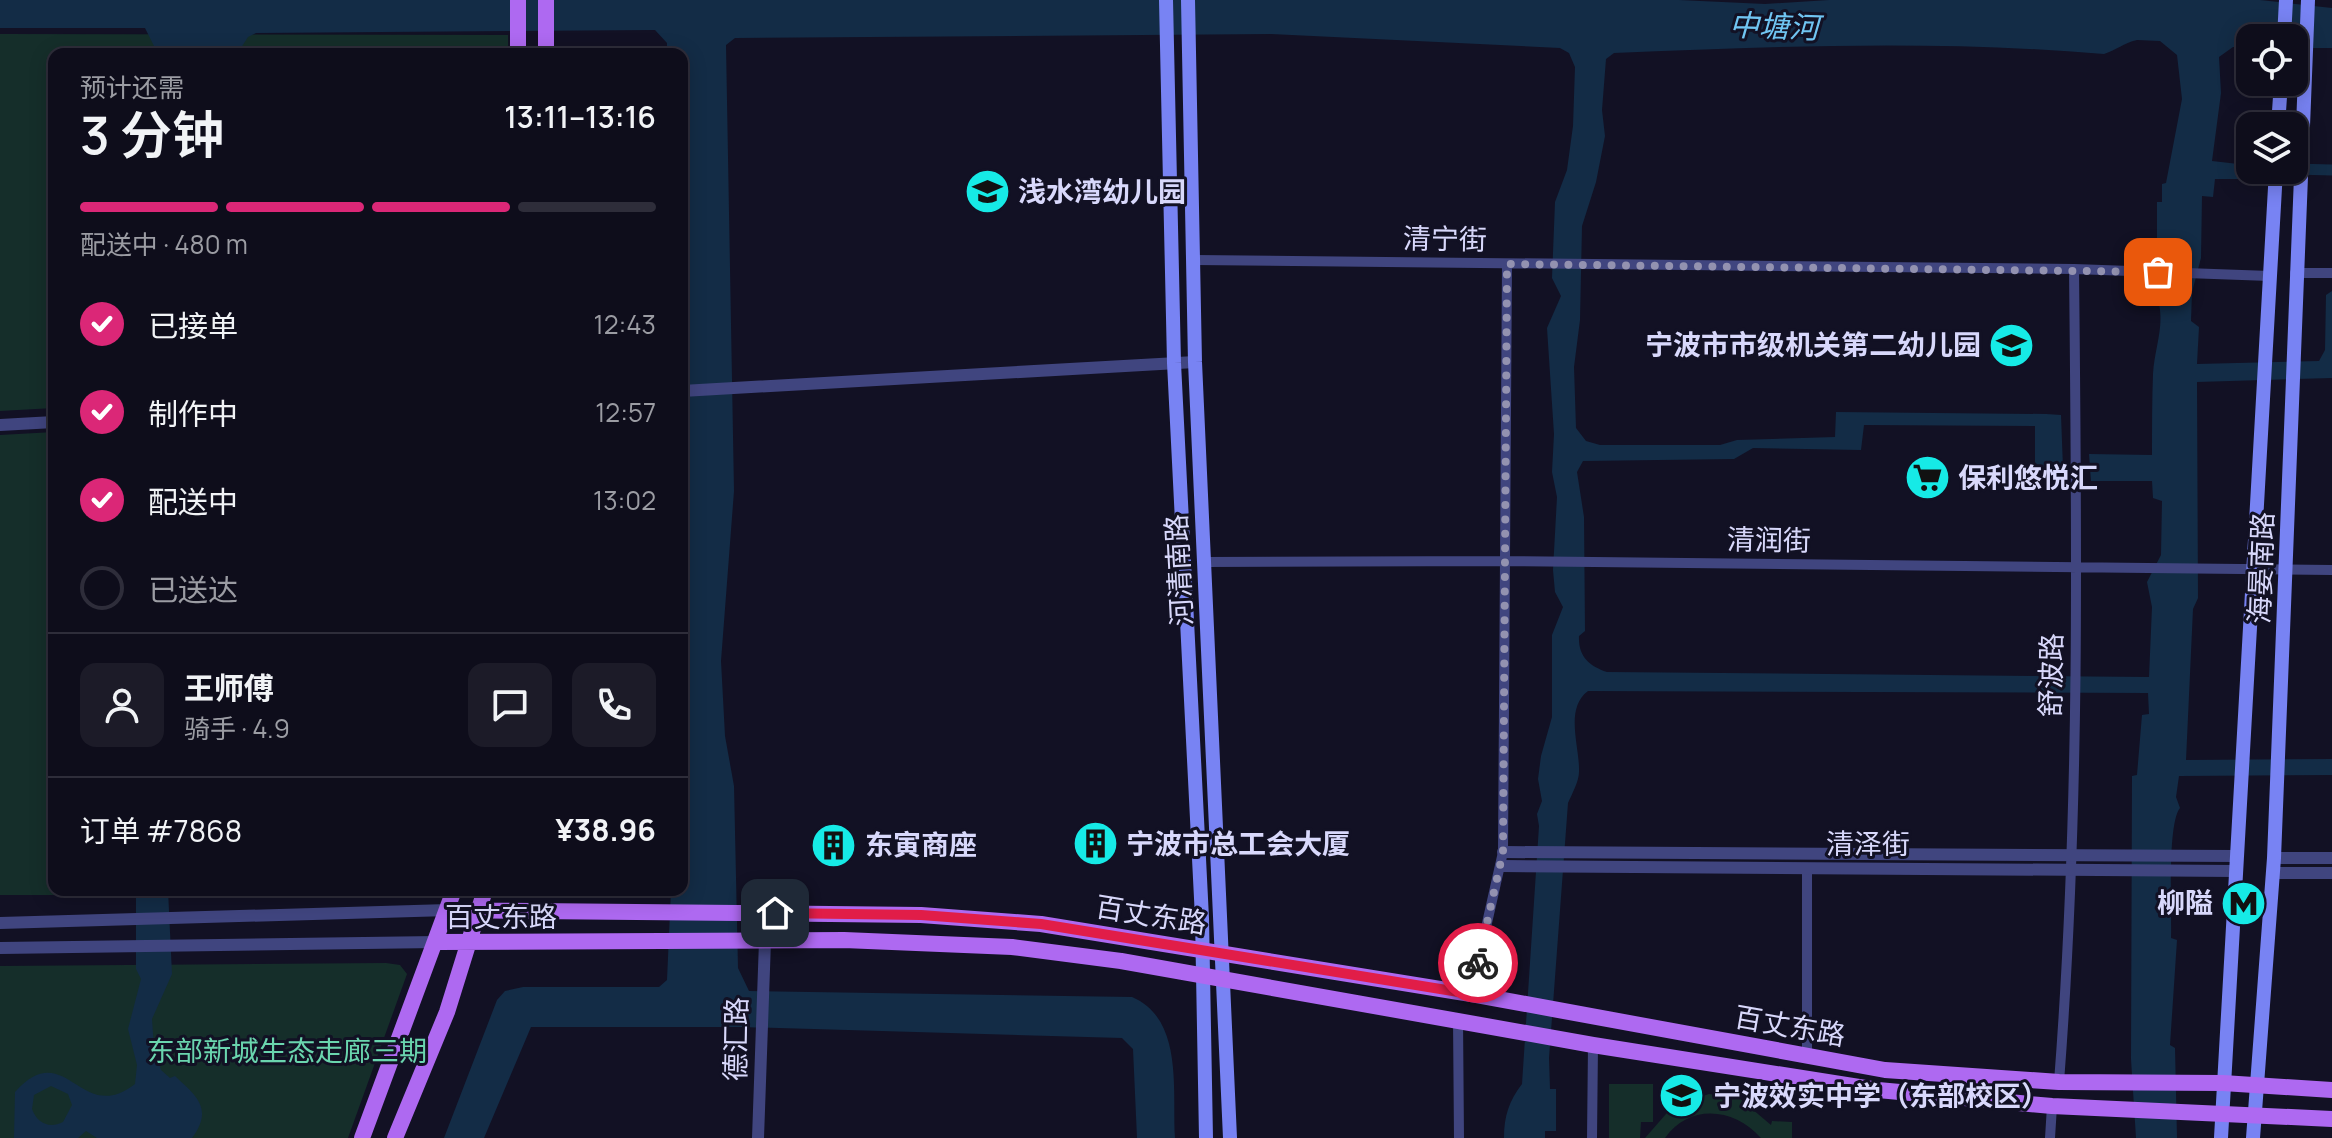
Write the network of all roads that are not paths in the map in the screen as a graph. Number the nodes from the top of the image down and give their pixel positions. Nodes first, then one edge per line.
1 (518, 0) edge
2 (546, 0) edge
3 (1166, 0) edge
4 (1188, 0) edge
5 (2286, 0) edge
6 (2308, 0) edge
7 (2285, 24) edge
8 (546, 46) edge
9 (518, 48) edge
10 (2275, 184) edge
11 (1195, 260) junction
12 (1507, 264) junction
13 (2074, 269) junction
14 (2295, 273) junction
15 (2332, 273) edge
16 (2270, 276) junction
17 (1195, 362) junction
18 (1174, 363) junction
19 (688, 391) edge
20 (48, 422) edge
21 (0, 425) edge
22 (1506, 561) junction
23 (1205, 562) junction
24 (2077, 567) junction
25 (2253, 569) junction
26 (2288, 569) junction
27 (2332, 570) edge
28 (1503, 852) junction
29 (2274, 858) junction
30 (2332, 858) edge
31 (2072, 864) junction
32 (2235, 864) junction
33 (1501, 866) junction
34 (1807, 868) junction
35 (2273, 873) junction
36 (2332, 873) edge
37 (452, 896) edge
38 (484, 896) edge
39 (448, 910) junction
40 (480, 910) junction
41 (2, 922) edge
42 (765, 941) junction
43 (437, 942) junction
44 (471, 942) junction
45 (2, 948) edge
46 (1203, 950) junction
47 (1224, 953) junction
48 (1204, 977) junction
49 (1225, 980) junction
50 (1471, 994) junction
51 (1458, 1019) junction
52 (1593, 1045) junction
53 (1807, 1055) junction
54 (2059, 1082) junction
55 (2223, 1083) junction
56 (2255, 1085) junction
57 (2332, 1090) edge
58 (2052, 1106) junction
59 (2221, 1113) junction
60 (2254, 1115) junction
61 (2332, 1119) edge
62 (362, 1138) edge
63 (395, 1138) edge
64 (758, 1138) edge
65 (1206, 1138) edge
66 (1230, 1138) edge
67 (1459, 1138) edge
68 (1592, 1138) edge
69 (2050, 1138) edge
70 (2221, 1138) edge
71 (2253, 1138) edge

1 - 9 main road
2 - 8 main road
3 - 18 main road, 河清南路
4 - 11 main road, 河清南路
5 - 7 main road
6 - 14 main road, 海晏南路
10 - 16 main road, 海晏南路
11 - 12 street, 清宁街
11 - 17 main road, 河清南路
12 - 13 street, 清宁街
12 - 22 street
13 - 16 street, 清宁街
13 - 24 street, 舒波路
14 - 15 street
14 - 26 main road, 海晏南路
16 - 25 main road, 海晏南路
17 - 18 street
17 - 23 main road, 河清南路
18 - 19 street
18 - 46 main road, 河清南路
20 - 21 street
22 - 23 street, 清润街
22 - 24 street, 清润街
22 - 28 street
23 - 47 main road, 河清南路
24 - 25 street, 清润街
24 - 31 street, 舒波路
25 - 26 street, 清润街
25 - 32 main road, 海晏南路
26 - 27 street, 清润街
26 - 29 main road, 海晏南路
28 - 31 street, 清泽街
28 - 33 street
29 - 30 street
29 - 35 main road, 海晏南路
31 - 32 street, 清泽街
31 - 34 street, 清泽街
31 - 54 street, 舒波路
32 - 55 main road, 海晏南路
33 - 34 street, 清泽街
33 - 50 street
34 - 53 street
35 - 36 street
35 - 56 main road, 海晏南路
37 - 39 main road
38 - 40 main road
39 - 40 main road, 百丈东路
39 - 41 street, 百丈东路
39 - 43 main road
40 - 44 main road
40 - 46 main road, 百丈东路
42 - 44 main road, 百丈东路
42 - 48 main road, 百丈东路
42 - 64 street, 德汇路
43 - 44 main road, 百丈东路
43 - 45 street, 百丈东路
43 - 62 main road
44 - 63 main road
46 - 47 main road, 百丈东路
46 - 48 main road, 河清南路
47 - 49 main road, 河清南路
47 - 50 main road, 百丈东路
48 - 49 main road, 百丈东路
48 - 65 main road, 河清南路
49 - 51 main road, 百丈东路
49 - 66 main road, 河清南路
50 - 53 main road, 百丈东路
51 - 52 main road, 百丈东路
51 - 67 street
52 - 58 main road, 百丈东路
52 - 68 street
53 - 54 main road, 百丈东路
54 - 55 main road, 百丈东路
55 - 56 main road, 百丈东路
55 - 59 main road, 海晏南路
56 - 57 main road, 百丈东路
56 - 60 main road, 海晏南路
58 - 59 main road, 百丈东路
58 - 69 street
59 - 60 main road, 百丈东路
59 - 70 main road, 海晏南路
60 - 61 main road, 百丈东路
60 - 71 main road, 海晏南路

